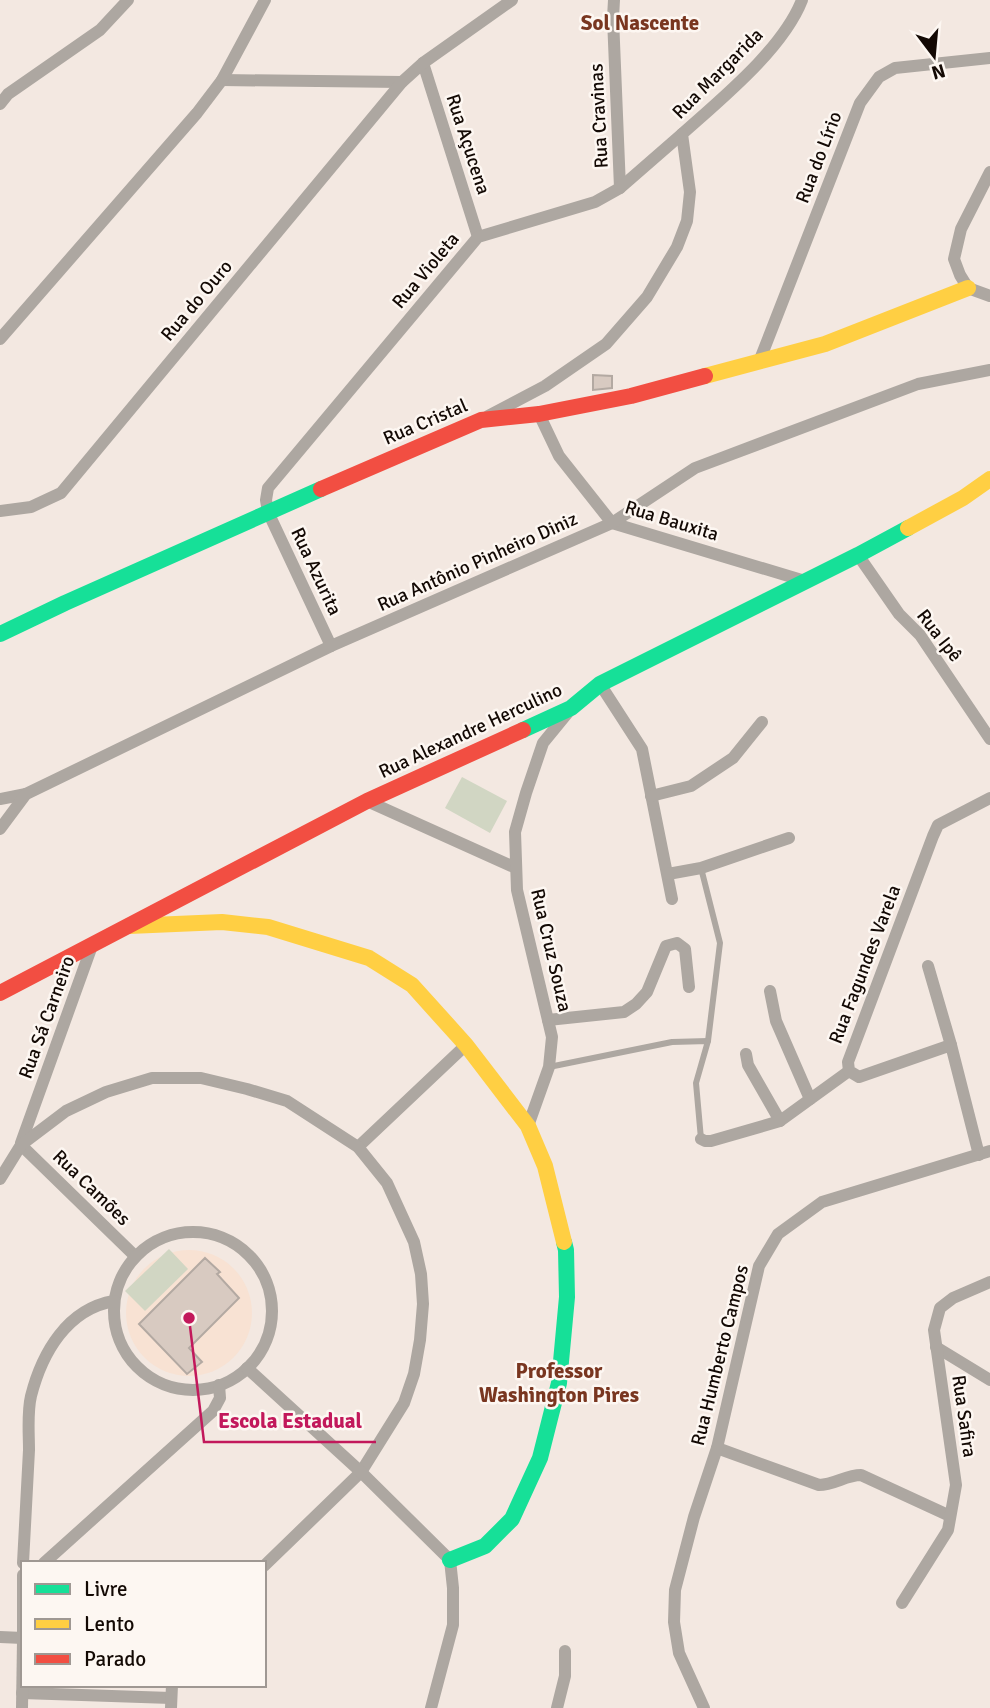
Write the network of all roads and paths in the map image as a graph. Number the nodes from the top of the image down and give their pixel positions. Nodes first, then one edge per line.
1 (128, 0) edge
2 (265, 0) edge
3 (512, 0) edge
4 (614, 0) edge
5 (802, 0) edge
6 (990, 58) edge
7 (423, 63) junction
8 (222, 80) junction
9 (402, 82) junction
10 (0, 104) edge
11 (682, 134) junction
12 (990, 172) edge
13 (620, 188) junction
14 (478, 237) junction
15 (968, 288) junction
16 (990, 296) edge
17 (0, 339) edge
18 (759, 362) junction
19 (990, 370) edge
20 (539, 414) junction
21 (481, 420) junction
22 (990, 479) edge
23 (0, 511) edge
24 (268, 512) junction
25 (612, 523) junction
26 (858, 555) junction
27 (805, 581) junction
28 (0, 634) edge
29 (331, 646) junction
30 (600, 684) junction
31 (571, 708) junction
32 (762, 722) dead end
33 (990, 739) edge
34 (26, 794) junction
35 (651, 796) junction
36 (990, 798) edge
37 (0, 799) edge
38 (367, 801) junction
39 (0, 829) edge
40 (789, 838) dead end
41 (516, 868) junction
42 (701, 868) junction
43 (668, 874) junction
44 (672, 899) dead end
45 (125, 927) junction
46 (93, 943) junction
47 (928, 966) dead end
48 (689, 987) dead end
49 (770, 992) dead end
50 (0, 993) edge
51 (548, 1020) junction
52 (708, 1041) junction
53 (466, 1045) junction
54 (951, 1045) junction
55 (746, 1054) dead end
56 (549, 1068) junction
57 (849, 1072) junction
58 (810, 1099) junction
59 (780, 1121) junction
60 (528, 1126) junction
61 (701, 1139) joint
62 (21, 1144) junction
63 (358, 1147) junction
64 (984, 1153) edge
65 (0, 1179) edge
66 (135, 1256) junction
67 (990, 1282) edge
68 (114, 1301) junction
69 (936, 1347) junction
70 (247, 1368) junction
71 (990, 1380) edge
72 (219, 1385) junction
73 (717, 1448) junction
74 (361, 1472) junction
75 (950, 1516) junction
76 (450, 1559) junction
77 (23, 1561) edge
78 (46, 1561) edge
79 (266, 1564) edge
80 (902, 1603) dead end
81 (0, 1637) edge
82 (21, 1639) edge
83 (565, 1651) dead end
84 (22, 1687) edge
85 (22, 1693) junction
86 (171, 1697) edge
87 (22, 1708) edge
88 (431, 1708) edge
89 (557, 1708) edge
90 (704, 1708) edge

1 - 10 street
2 - 8 street
3 - 7 street, Rua do Ouro
4 - 13 street, Rua Cravinas
5 - 11 street, Rua Margarida
6 - 18 street, Rua do Lírio
7 - 9 street, Rua do Ouro
7 - 14 street, Rua Açucena
8 - 9 street
8 - 17 street
9 - 23 street, Rua do Ouro
11 - 13 street, Rua Violeta
11 - 21 street, Rua Margarida
12 - 15 street
13 - 14 street, Rua Violeta
14 - 24 street, Rua Violeta
15 - 16 street
15 - 18 street, Rua Cristal
18 - 20 street, Rua Cristal
19 - 25 street, Rua Antônio Pinheiro Diniz
20 - 21 street, Rua Cristal
20 - 25 street, Rua Bauxita
21 - 24 street, Rua Cristal
22 - 26 street, Rua Alexandre Herculino
24 - 28 street, Rua Cristal
24 - 29 street, Rua Azurita
25 - 27 street, Rua Bauxita
25 - 29 street, Rua Antônio Pinheiro Diniz
26 - 27 street, Rua Alexandre Herculino
26 - 33 street, Rua Ipê
27 - 30 street, Rua Alexandre Herculino
29 - 34 street, Rua Antônio Pinheiro Diniz
30 - 31 street, Rua Alexandre Herculino
30 - 35 street
31 - 38 street, Rua Alexandre Herculino
31 - 41 street, Rua Cruz Souza
32 - 35 street
34 - 37 street
34 - 39 street, Rua Antônio Pinheiro Diniz
35 - 43 street
36 - 57 street, Rua Fagundes Varela
38 - 41 street
38 - 45 street, Rua Alexandre Herculino
40 - 42 street
41 - 51 street, Rua Cruz Souza
42 - 43 street
42 - 52 lane
43 - 44 street
45 - 46 street, Rua Alexandre Herculino
45 - 53 street
46 - 50 street, Rua Alexandre Herculino
46 - 62 street, Rua Sá Carneiro
47 - 54 street
48 - 51 street
49 - 58 street
51 - 56 street, Rua Cruz Souza
52 - 56 lane
52 - 61 lane
53 - 60 street
53 - 63 street
54 - 57 street, Rua Fagundes Varela
54 - 64 street
55 - 59 street
56 - 60 street, Rua Cruz Souza
57 - 58 street
58 - 59 street
59 - 61 street
60 - 76 street
62 - 63 street
62 - 65 street
62 - 66 street, Rua Camões
63 - 74 street
64 - 73 street, Rua Humberto Campos
66 - 68 street
66 - 70 street
67 - 69 street, Rua Safira
68 - 72 street
68 - 77 street
69 - 71 street, Rua Safira
69 - 75 street, Rua Safira
70 - 72 street
70 - 74 street
72 - 78 street
73 - 75 street
73 - 90 street, Rua Humberto Campos
74 - 76 street
74 - 79 street
75 - 80 street, Rua Safira
76 - 88 street
81 - 82 street
83 - 89 street
84 - 85 street
85 - 86 street
85 - 87 street

